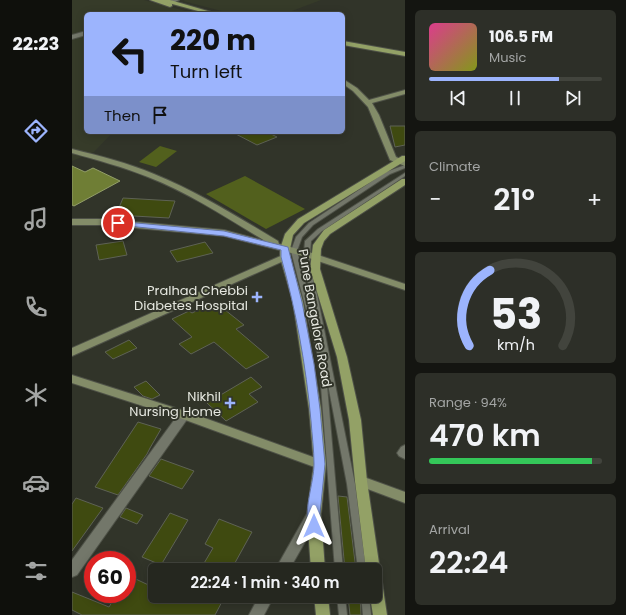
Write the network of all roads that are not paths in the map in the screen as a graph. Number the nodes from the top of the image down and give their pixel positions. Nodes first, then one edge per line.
1 (153, 0) edge
2 (170, 2) edge
3 (197, 12) edge
4 (208, 12) edge
5 (84, 34) edge
6 (72, 37) edge
7 (345, 43) edge
8 (345, 48) edge
9 (405, 54) edge
10 (405, 59) edge
11 (345, 83) edge
12 (405, 92) edge
13 (369, 102) junction
14 (72, 151) edge
15 (403, 162) edge
16 (405, 174) edge
17 (405, 181) edge
18 (72, 222) edge
19 (288, 252) junction
20 (311, 255) junction
21 (405, 287) edge
22 (72, 352) edge
23 (72, 379) edge
24 (184, 415) junction
25 (405, 450) edge
26 (405, 454) edge
27 (320, 464) junction
28 (361, 481) junction
29 (405, 498) edge
30 (314, 514) junction
31 (286, 563) edge
32 (318, 563) edge
33 (338, 563) edge
34 (361, 563) edge
35 (372, 563) edge
36 (72, 571) edge
37 (263, 603) edge
38 (322, 603) edge
39 (342, 603) edge
40 (366, 603) edge
41 (378, 603) edge
42 (256, 615) edge
43 (323, 615) edge
44 (343, 615) edge
45 (367, 615) edge
46 (380, 615) edge

1 - 2 main road
2 - 3 main road
2 - 4 main road
5 - 6 street
7 - 9 main road
8 - 10 main road
11 - 13 street
12 - 13 street
13 - 15 street
14 - 19 street
15 - 19 main road, Pune Bangalore Road
16 - 20 lane
17 - 20 main road, Pune Bangalore Road
18 - 19 street
19 - 20 street
19 - 22 street
19 - 27 main road, Pune Bangalore Road
19 - 33 lane
20 - 21 street
20 - 28 main road, Pune Bangalore Road
20 - 34 lane
23 - 24 street
24 - 27 street
24 - 36 street
25 - 26 street
27 - 30 main road, Pune Bangalore Road
28 - 29 street
28 - 35 main road, Pune Bangalore Road
30 - 31 street
30 - 32 main road, Pune Bangalore Road
37 - 42 street
38 - 43 main road
39 - 44 lane
40 - 45 lane
41 - 46 main road

